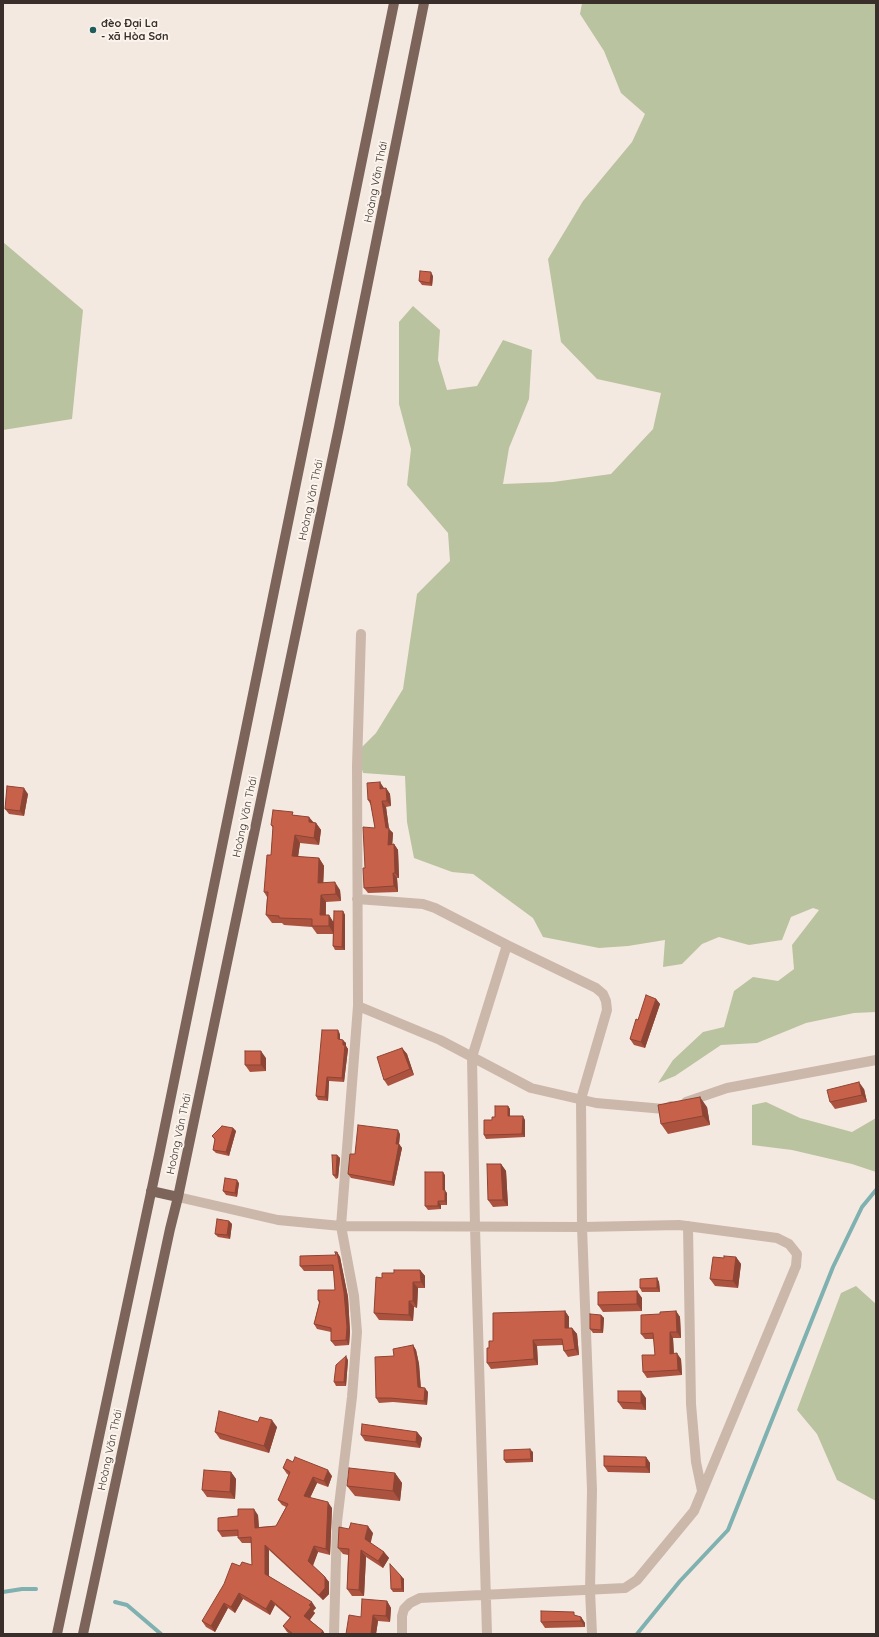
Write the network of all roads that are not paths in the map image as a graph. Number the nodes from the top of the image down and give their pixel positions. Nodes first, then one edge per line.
1 (394, 3) edge
2 (424, 3) edge
3 (361, 634) dead end
4 (357, 899) junction
5 (507, 945) junction
6 (358, 1006) junction
7 (472, 1057) junction
8 (876, 1060) edge
9 (581, 1099) junction
10 (151, 1191) junction
11 (178, 1197) junction
12 (341, 1226) junction
13 (688, 1226) junction
14 (475, 1227) junction
15 (582, 1227) junction
16 (702, 1491) junction
17 (590, 1590) junction
18 (486, 1595) junction
19 (57, 1634) edge
20 (83, 1634) edge
21 (334, 1634) edge
22 (402, 1634) edge
23 (487, 1634) edge
24 (592, 1634) edge

1 - 10 main road, Hoàng Văn Thái
2 - 11 main road, Hoàng Văn Thái
3 - 4 street
4 - 5 street
4 - 6 street
5 - 7 street
5 - 9 street
6 - 7 street
6 - 12 street
7 - 9 street
7 - 14 street
8 - 9 street
9 - 15 street
10 - 11 main road
10 - 19 main road, Hoàng Văn Thái
11 - 12 street
11 - 20 main road, Hoàng Văn Thái
12 - 14 street
12 - 21 street
13 - 15 street
13 - 16 street
13 - 16 street
14 - 15 street
14 - 18 street
15 - 17 street
16 - 17 street
17 - 18 street
17 - 24 street
18 - 22 street
18 - 23 street

